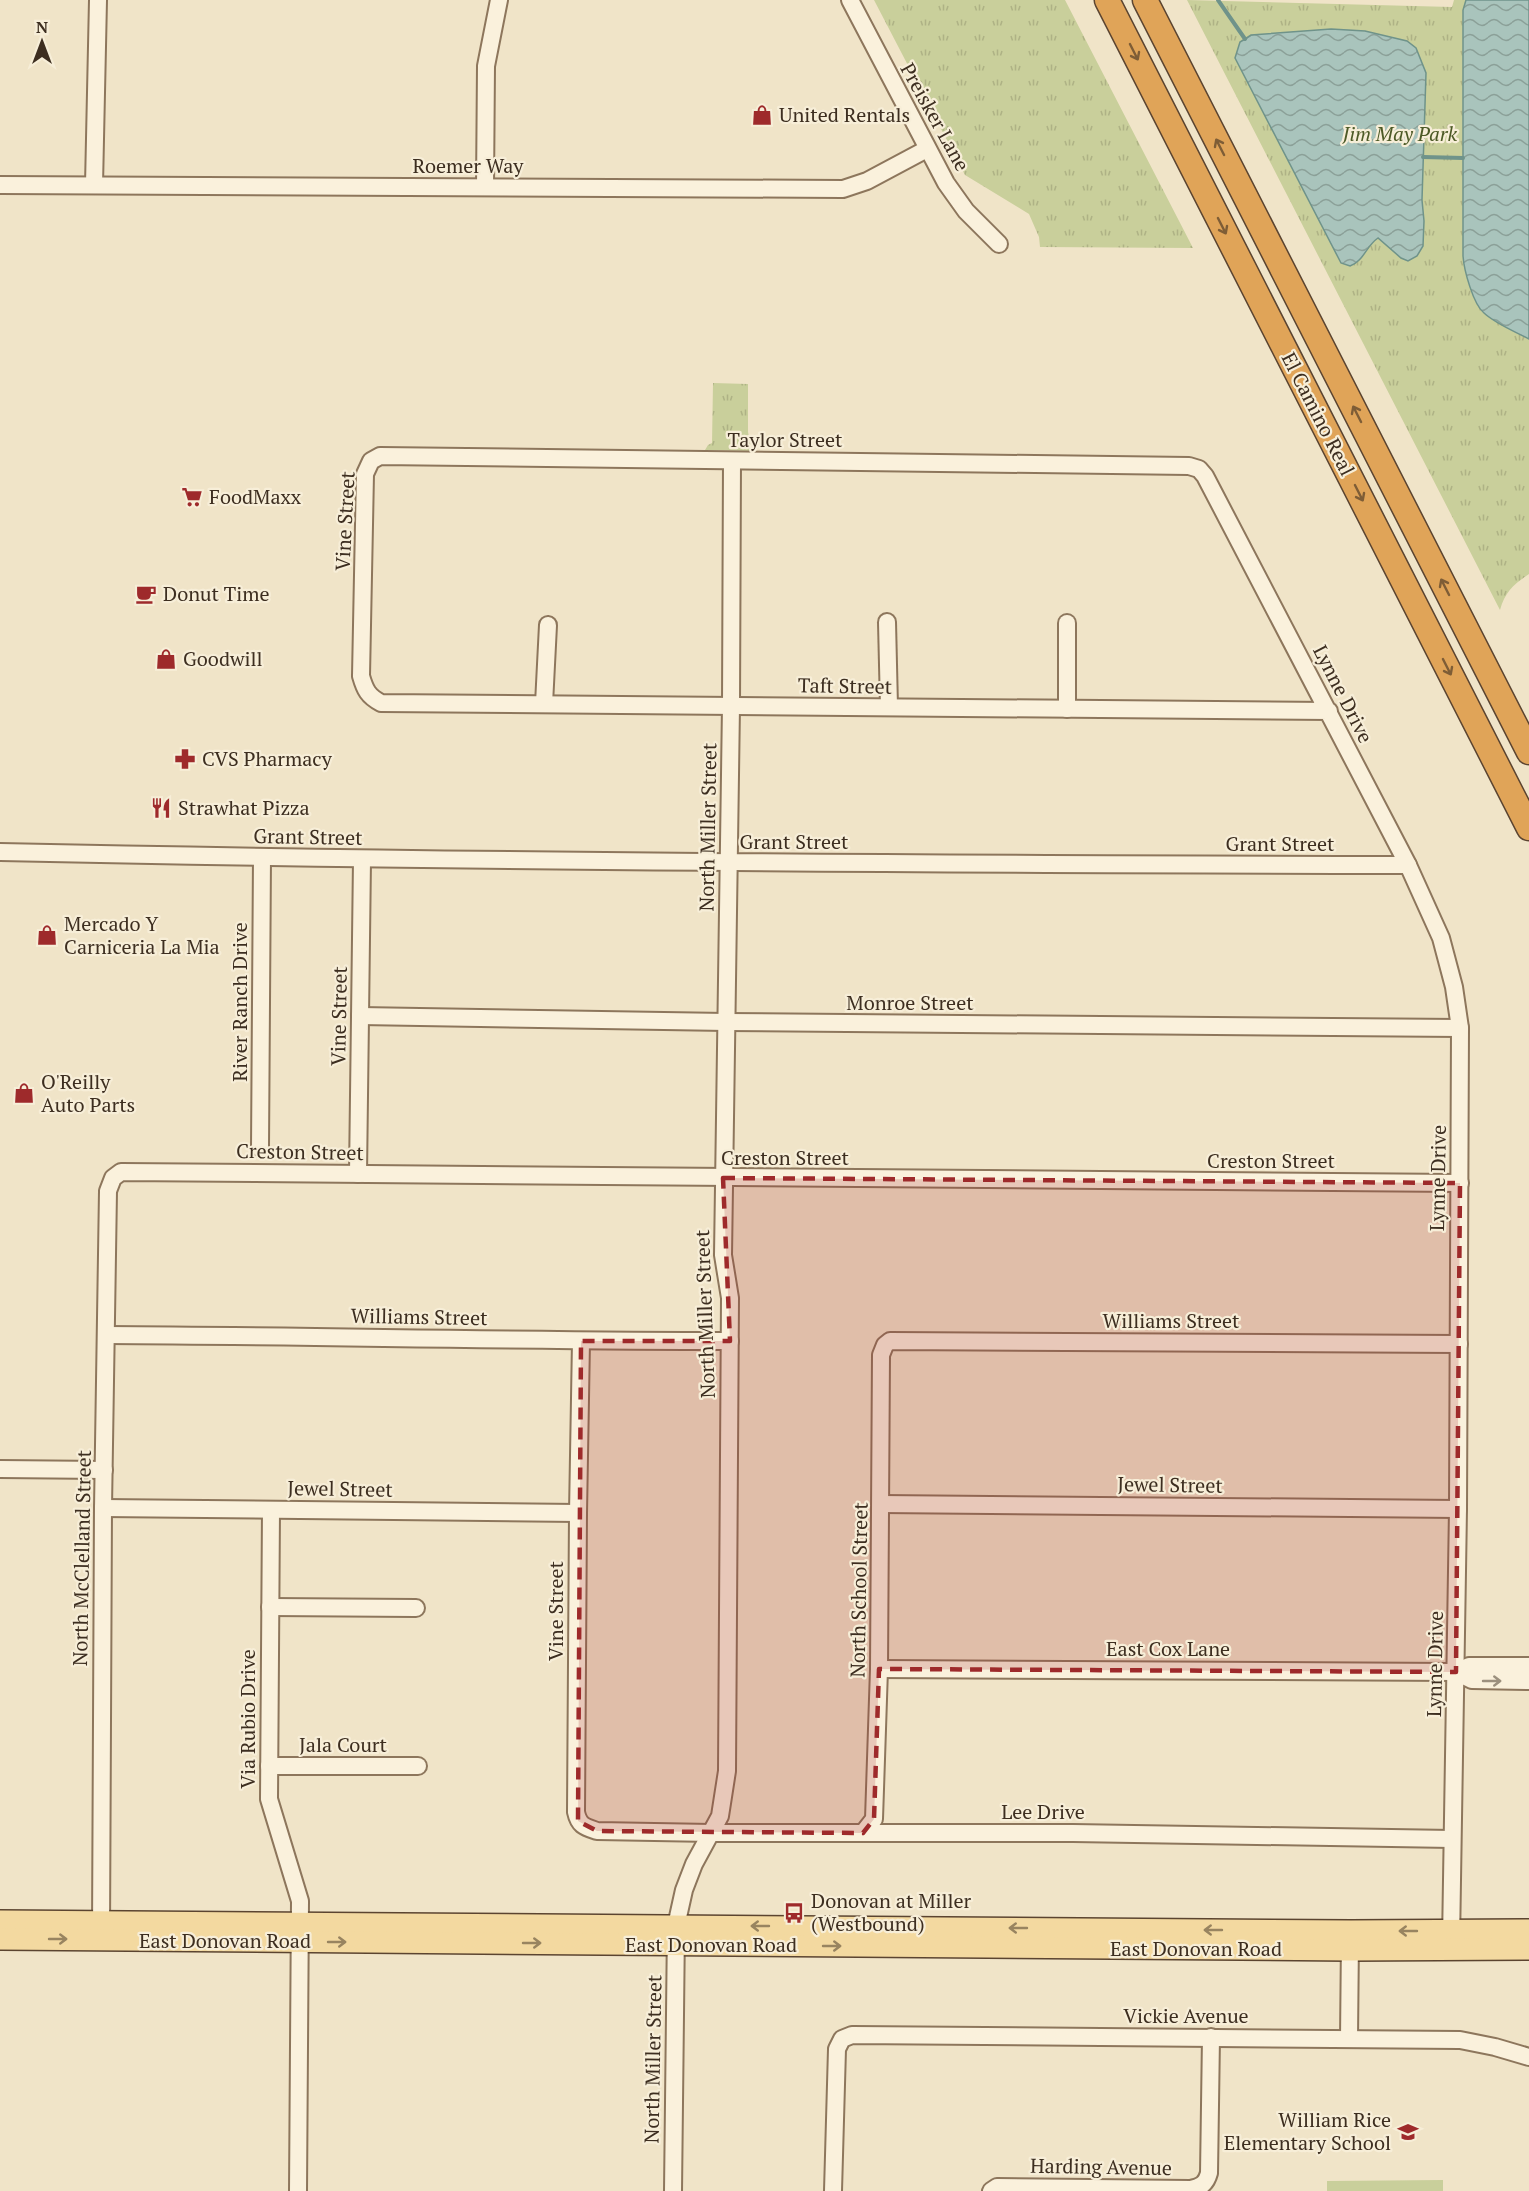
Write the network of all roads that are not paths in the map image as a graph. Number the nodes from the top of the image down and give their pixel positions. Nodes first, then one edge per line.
1 (98, 0) edge
2 (500, 0) edge
3 (850, 0) edge
4 (1107, 0) edge
5 (1145, 0) edge
6 (927, 149) junction
7 (0, 185) edge
8 (94, 185) junction
9 (485, 187) junction
10 (999, 244) dead end
11 (371, 461) joint
12 (732, 461) junction
13 (1198, 469) joint
14 (887, 622) dead end
15 (1067, 623) dead end
16 (548, 626) dead end
17 (365, 691) joint
18 (544, 704) junction
19 (731, 706) junction
20 (889, 707) junction
21 (1067, 709) junction
22 (1329, 711) junction
23 (1529, 752) edge
24 (1529, 828) edge
25 (0, 852) edge
26 (262, 857) junction
27 (362, 860) junction
28 (729, 863) junction
29 (1408, 865) junction
30 (360, 1016) junction
31 (726, 1022) junction
32 (1460, 1028) junction
33 (260, 1148) dead end
34 (358, 1174) junction
35 (113, 1178) joint
36 (723, 1178) junction
37 (1460, 1183) junction
38 (107, 1335) junction
39 (581, 1341) junction
40 (730, 1341) junction
41 (1459, 1344) junction
42 (885, 1345) joint
43 (0, 1469) edge
44 (104, 1470) junction
45 (881, 1504) junction
46 (103, 1508) junction
47 (1458, 1509) junction
48 (271, 1510) junction
49 (578, 1513) junction
50 (270, 1607) junction
51 (416, 1608) dead end
52 (1529, 1666) edge
53 (879, 1669) junction
54 (1456, 1672) junction
55 (1529, 1681) edge
56 (269, 1766) junction
57 (418, 1766) dead end
58 (634, 1832) joint
59 (711, 1833) junction
60 (863, 1833) junction
61 (1452, 1839) junction
62 (0, 1921) edge
63 (1529, 1930) edge
64 (101, 1931) junction
65 (299, 1932) junction
66 (675, 1935) junction
67 (0, 1939) edge
68 (1350, 1940) junction
69 (1451, 1940) junction
70 (1529, 1949) edge
71 (1210, 2037) junction
72 (1349, 2039) junction
73 (1529, 2057) edge
74 (992, 2190) edge
75 (298, 2191) edge
76 (672, 2191) edge
77 (833, 2191) edge

1 - 8 street
2 - 9 street
3 - 6 street, Preisker Lane
4 -> 24 highway, El Camino Real
23 -> 5 highway, El Camino Real
6 - 9 street, Roemer Way
6 - 10 street, Preisker Lane
7 - 8 street, Roemer Way
8 - 9 street, Roemer Way
11 - 12 street, Taylor Street
11 - 17 street, Vine Street
12 - 13 street, Taylor Street
12 - 19 street, North Miller Street
13 - 22 street, Lynne Drive
14 - 20 street
15 - 21 street
16 - 18 street
17 - 18 street, Taft Street
18 - 19 street, Taft Street
19 - 20 street, Taft Street
19 - 28 street, North Miller Street
20 - 21 street, Taft Street
21 - 22 street, Taft Street
22 - 29 street, Lynne Drive
25 - 26 street, Grant Street
26 - 27 street, Grant Street
26 - 33 street, River Ranch Drive
27 - 28 street, Grant Street
27 - 30 street, Vine Street
28 - 29 street, Grant Street
28 - 31 street, North Miller Street
29 - 32 street, Lynne Drive
30 - 31 street, Monroe Street
30 - 34 street, Vine Street
31 - 32 street, Monroe Street
31 - 36 street, North Miller Street
32 - 37 street, Lynne Drive
34 - 35 street, Creston Street
34 - 36 street, Creston Street
35 - 38 street, North McClelland Street
36 - 37 street, Creston Street
36 - 40 street, North Miller Street
37 - 41 street, Lynne Drive
38 - 39 street, Williams Street
38 - 44 street, North McClelland Street
39 - 40 street, Williams Street
39 - 49 street, Vine Street
40 - 59 street, North Miller Street
41 - 42 street, Williams Street
41 - 47 street, Lynne Drive
42 - 45 street, North School Street
43 - 44 street
44 - 46 street, North McClelland Street
45 - 47 street, Jewel Street
45 - 53 street, North School Street
46 - 48 street, Jewel Street
46 - 64 street, North McClelland Street
47 - 54 street, Lynne Drive
48 - 49 street, Jewel Street
48 - 50 street, Via Rubio Drive
49 - 58 street, Vine Street
50 - 51 street
50 - 56 street, Via Rubio Drive
52 - 54 street, East Cox Lane
53 - 54 street, East Cox Lane
53 - 60 street, North School Street
54 -> 55 street, East Cox Lane
54 - 61 street, Lynne Drive
56 - 57 street, Jala Court
56 - 65 street, Via Rubio Drive
58 - 59 street, Lee Drive
59 - 60 street, Lee Drive
59 - 66 street, North Miller Street
60 - 61 street, Lee Drive
61 - 69 street, Lynne Drive
62 - 64 main road, East Donovan Road
63 - 69 main road, East Donovan Road
64 - 65 main road, East Donovan Road
67 -> 64 main road, East Donovan Road
65 - 66 main road, East Donovan Road
65 - 75 street
66 - 68 main road, East Donovan Road
66 - 76 street, North Miller Street
68 - 69 main road, East Donovan Road
68 - 72 street
69 - 70 main road, East Donovan Road
71 - 72 street, Vickie Avenue
71 - 74 street, Harding Avenue
71 - 77 street, Vickie Avenue
72 - 73 street, Vickie Avenue

